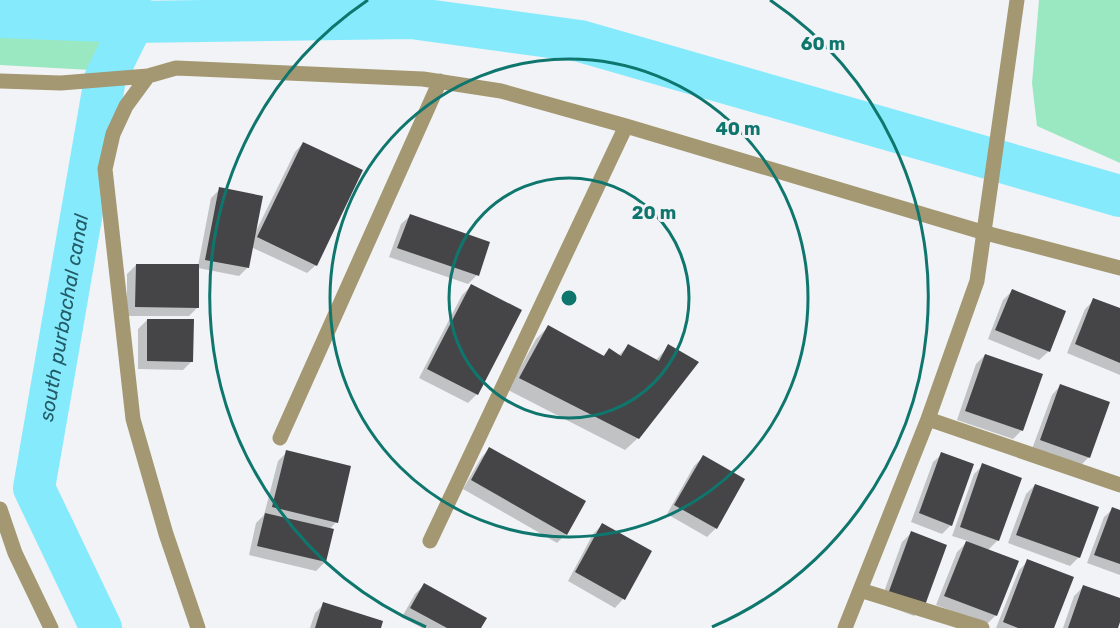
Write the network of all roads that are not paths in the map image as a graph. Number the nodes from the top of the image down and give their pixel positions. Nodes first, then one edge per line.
1 (1017, 0) edge
2 (148, 76) junction
3 (0, 81) edge
4 (440, 81) junction
5 (626, 126) junction
6 (982, 232) junction
7 (1120, 268) edge
8 (928, 419) junction
9 (280, 438) dead end
10 (1120, 485) edge
11 (0, 509) edge
12 (430, 541) dead end
13 (860, 590) junction
14 (51, 628) edge
15 (198, 628) edge
16 (845, 628) edge
17 (982, 628) edge

1 - 6 street
2 - 3 street
2 - 4 street
2 - 15 street
4 - 5 street
4 - 9 street
5 - 6 street
5 - 12 street
6 - 7 street
6 - 8 street
8 - 10 street
8 - 13 street
11 - 14 street
13 - 16 street
13 - 17 street

